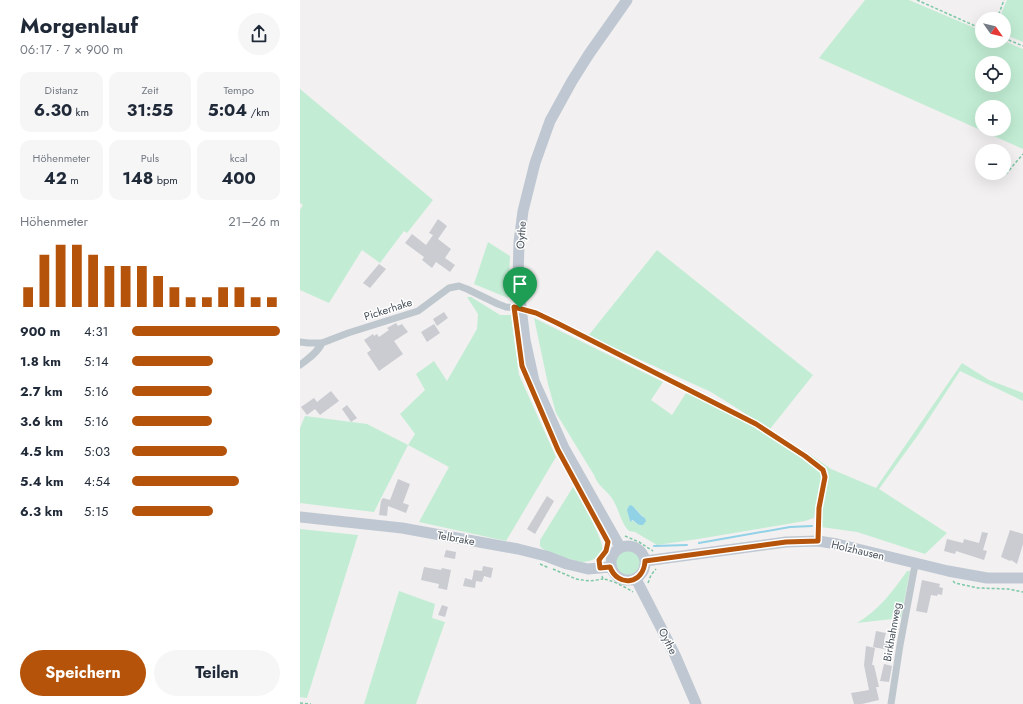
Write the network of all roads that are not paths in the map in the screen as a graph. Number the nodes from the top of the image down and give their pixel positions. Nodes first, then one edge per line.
1 (627, 0) edge
2 (520, 308) junction
3 (300, 342) edge
4 (322, 343) junction
5 (300, 365) edge
6 (300, 517) edge
7 (620, 548) junction
8 (645, 561) junction
9 (916, 564) junction
10 (604, 571) junction
11 (1023, 578) edge
12 (636, 579) junction
13 (696, 704) edge
14 (891, 704) edge

1 - 2 main road, Oythe
2 - 4 street, Pickerhake
2 - 7 main road, Oythe
3 - 4 street, Pickerhake
4 - 5 street
6 - 10 main road, Telbrake
7 - 8 main road
7 - 10 main road
8 - 9 main road, Holzhausen
8 - 12 main road
9 - 11 main road, Holzhausen
9 - 14 street, Birkhahnweg
10 - 12 main road
12 - 13 main road, Oythe

